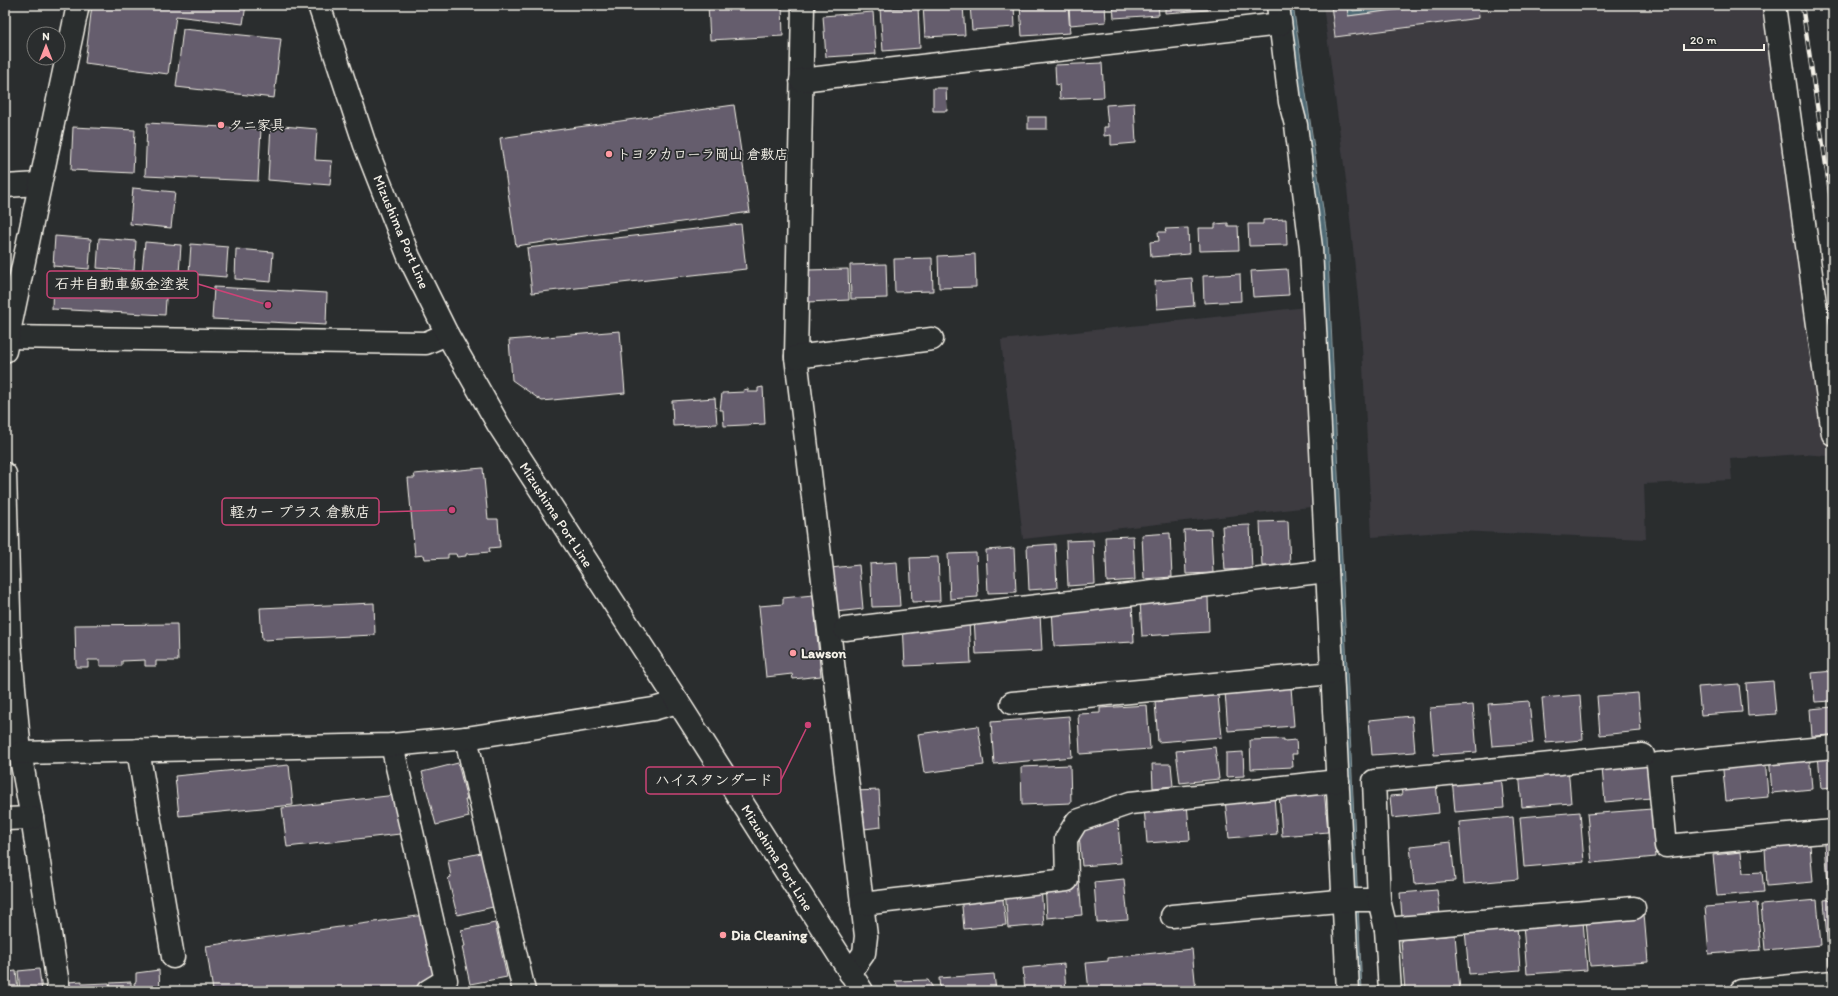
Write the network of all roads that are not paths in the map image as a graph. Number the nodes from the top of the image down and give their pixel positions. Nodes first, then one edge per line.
1 (78, 5) edge
2 (319, 5) edge
3 (803, 5) edge
4 (1774, 5) edge
5 (1279, 15) edge
6 (801, 80) junction
7 (39, 184) junction
8 (5, 186) edge
9 (447, 334) junction
10 (932, 339) dead end
11 (6, 342) edge
12 (796, 357) junction
13 (1833, 434) edge
14 (5, 474) edge
15 (1327, 571) junction
16 (845, 629) dead end
17 (1332, 673) junction
18 (678, 702) junction
19 (1012, 703) dead end
20 (466, 738) junction
21 (392, 745) junction
22 (1833, 747) edge
23 (138, 750) junction
24 (20, 753) junction
25 (1643, 755) dead end
26 (1338, 781) junction
27 (32, 818) junction
28 (5, 819) edge
29 (1833, 831) edge
30 (1359, 900) junction
31 (862, 904) junction
32 (1634, 908) dead end
33 (1172, 916) dead end
34 (1386, 929) junction
35 (173, 957) dead end
36 (856, 982) edge
37 (1833, 982) edge
38 (58, 991) edge
39 (428, 991) edge
40 (524, 991) edge
41 (1348, 991) edge
42 (1390, 991) edge
43 (1741, 991) edge

1 - 7 street
2 - 9 street, Mizushima Port Line
3 - 6 street
4 - 13 street
5 - 6 street
5 - 15 street
6 - 12 street
7 - 8 street
7 - 11 street
9 - 11 street
9 - 18 street, Mizushima Port Line
10 - 12 street
12 - 31 street
14 - 24 street
15 - 16 street
15 - 17 street
17 - 19 street
17 - 26 street
18 - 20 street
18 - 36 street, Mizushima Port Line
20 - 21 street
20 - 40 street
21 - 23 street
21 - 39 street
22 - 29 street
23 - 24 street
23 - 35 street
24 - 27 street
25 - 30 street
26 - 30 street
26 - 31 street
27 - 28 street
27 - 38 street
30 - 33 street
30 - 34 street
30 - 41 street
31 - 36 street
32 - 34 street
34 - 42 street
37 - 43 street

